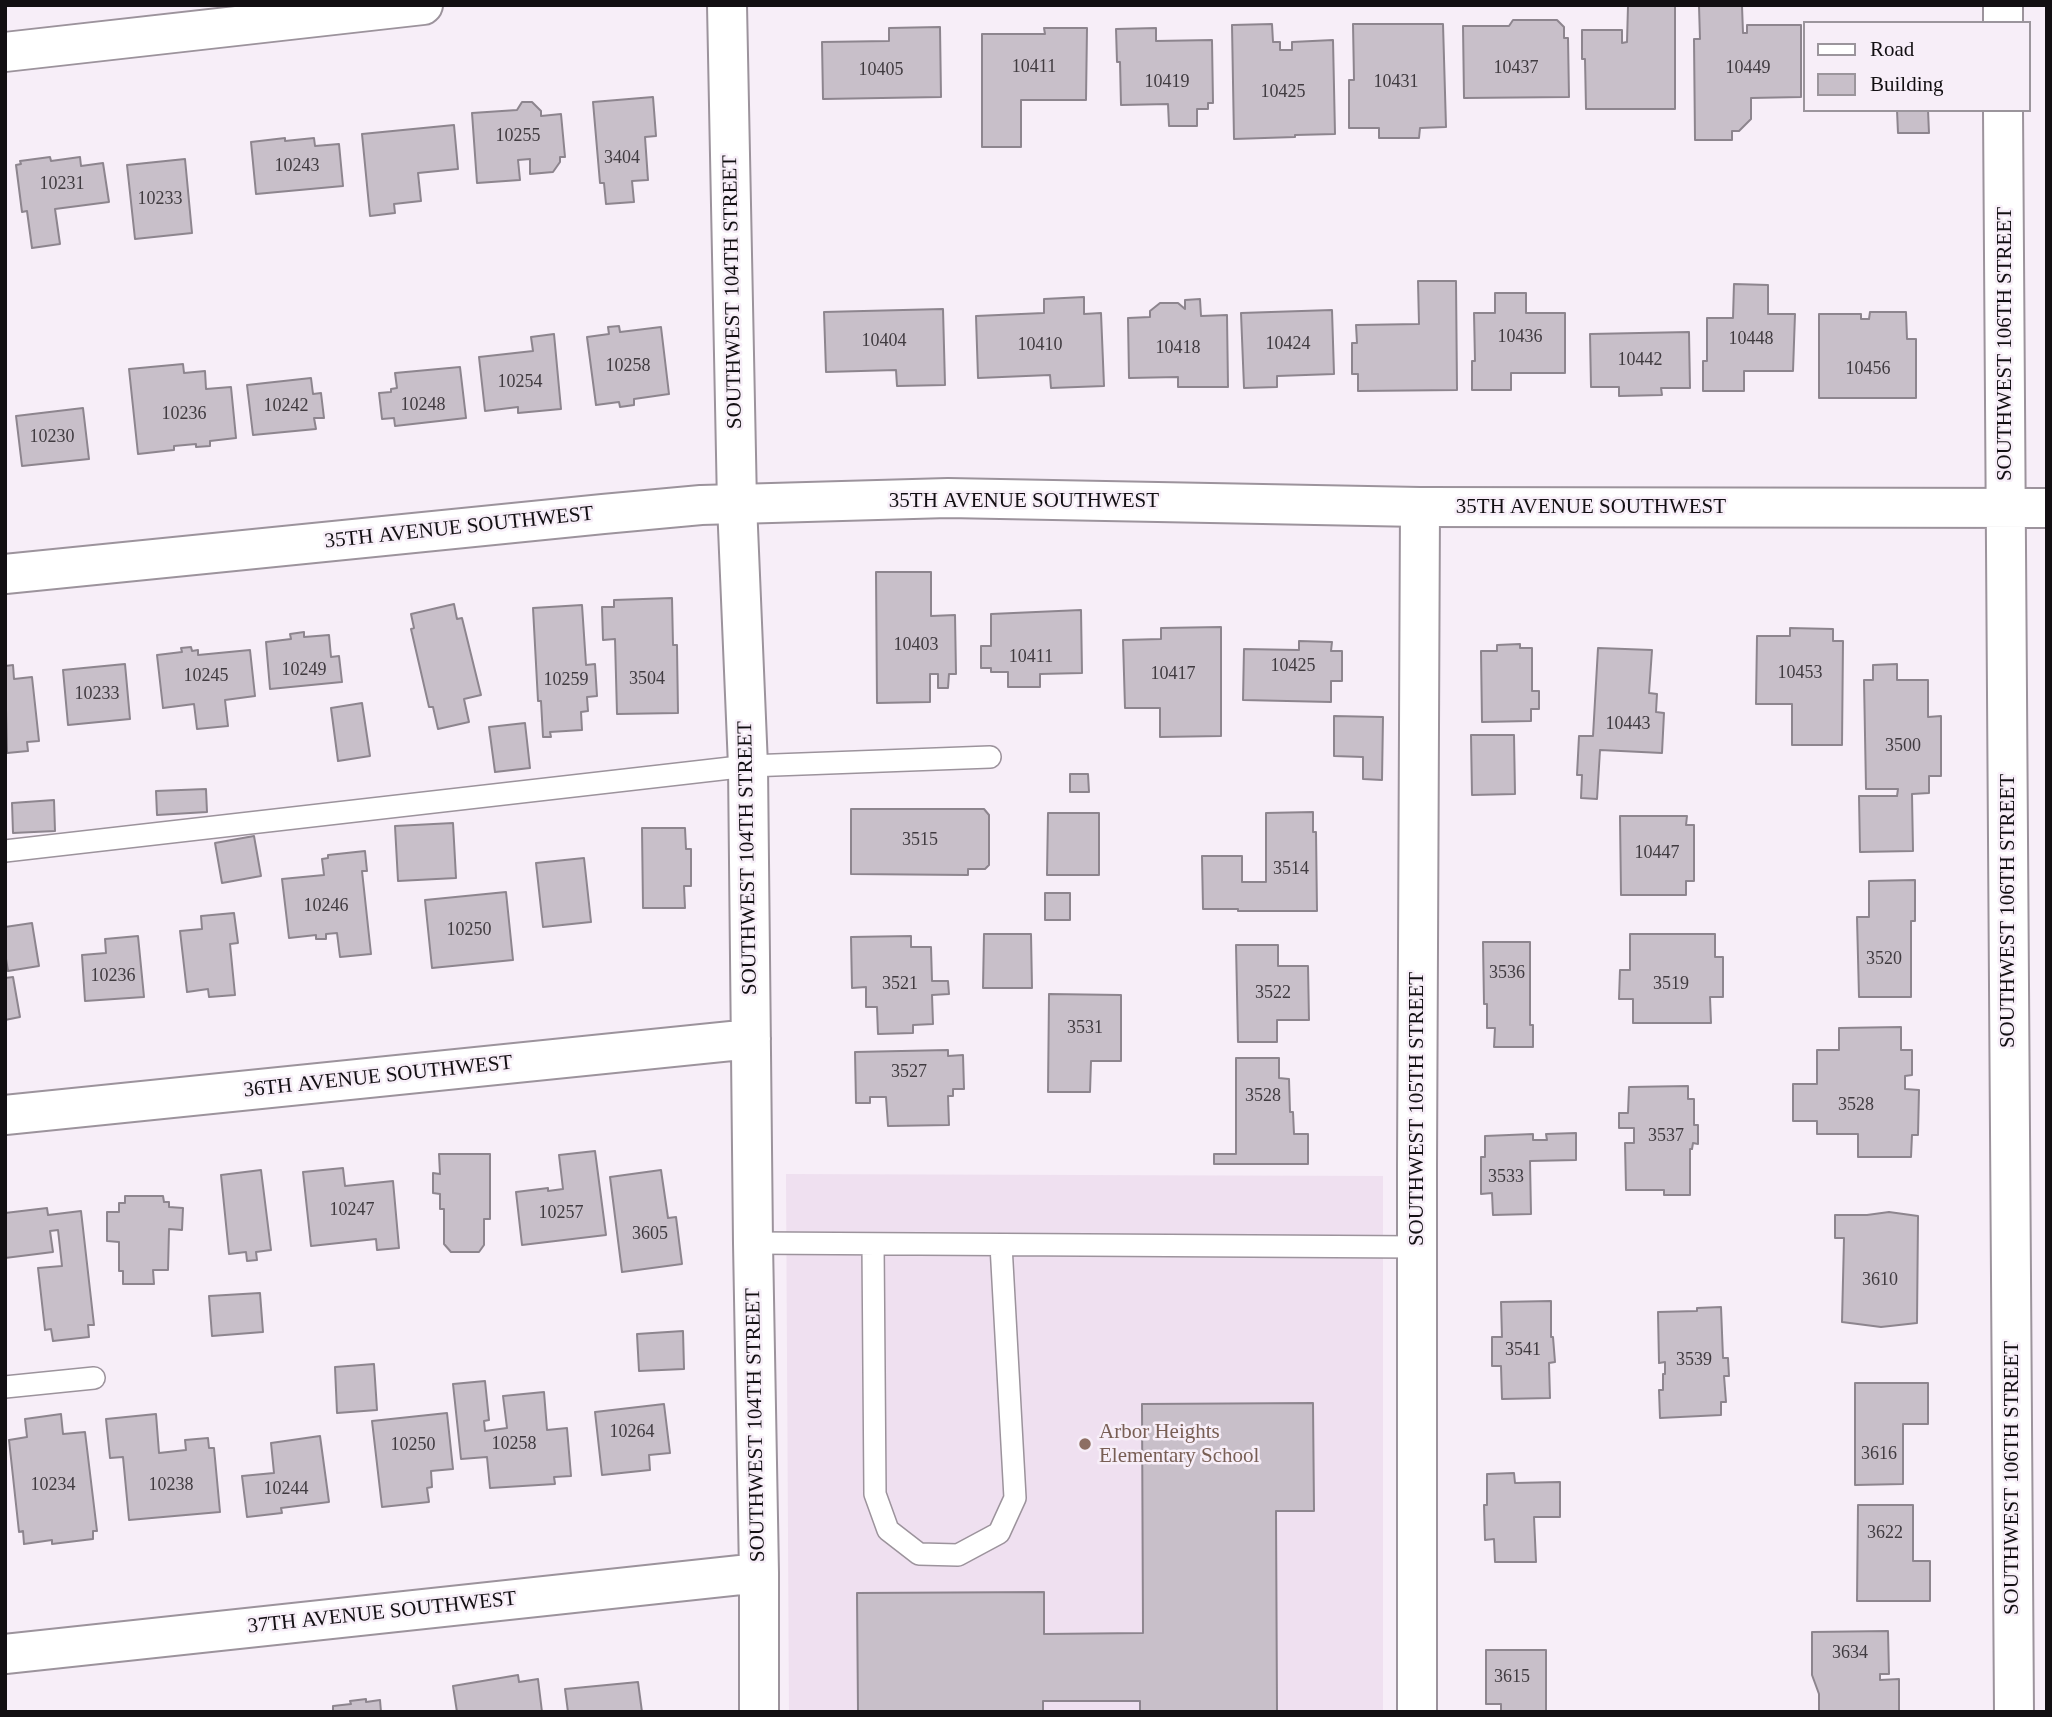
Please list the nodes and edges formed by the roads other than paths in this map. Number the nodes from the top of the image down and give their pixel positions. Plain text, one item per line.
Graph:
1 (423, 5) edge
2 (727, 5) edge
3 (5, 52) edge
4 (2003, 112) edge
5 (737, 504) junction
6 (1420, 507) junction
7 (2006, 507) junction
8 (2047, 508) edge
9 (5, 574) edge
10 (990, 757) dead end
11 (748, 766) junction
12 (5, 851) edge
13 (751, 1040) junction
14 (5, 1115) edge
15 (752, 1243) junction
16 (873, 1244) junction
17 (1001, 1245) junction
18 (1417, 1247) junction
19 (94, 1378) dead end
20 (5, 1387) edge
21 (759, 1573) junction
22 (5, 1654) edge
23 (759, 1712) edge
24 (1417, 1712) edge
25 (2014, 1712) edge

1 - 3 street
2 - 5 street, SOUTHWEST 104TH STREET
4 - 7 street, SOUTHWEST 106TH STREET
5 - 6 street, 35TH AVENUE SOUTHWEST
5 - 9 street, 35TH AVENUE SOUTHWEST
5 - 11 street, SOUTHWEST 104TH STREET
6 - 7 street, 35TH AVENUE SOUTHWEST
6 - 18 street, SOUTHWEST 105TH STREET
7 - 8 street, 35TH AVENUE SOUTHWEST
7 - 25 street, SOUTHWEST 106TH STREET
10 - 11 lane
11 - 12 lane
11 - 13 street, SOUTHWEST 104TH STREET
13 - 14 street, 36TH AVENUE SOUTHWEST
13 - 15 street, SOUTHWEST 104TH STREET
15 - 16 lane
15 - 21 street, SOUTHWEST 104TH STREET
16 - 17 lane
16 - 17 lane
17 - 18 lane
18 - 24 street, SOUTHWEST 105TH STREET
19 - 20 lane
21 - 22 street, 37TH AVENUE SOUTHWEST
21 - 23 street, SOUTHWEST 104TH STREET

